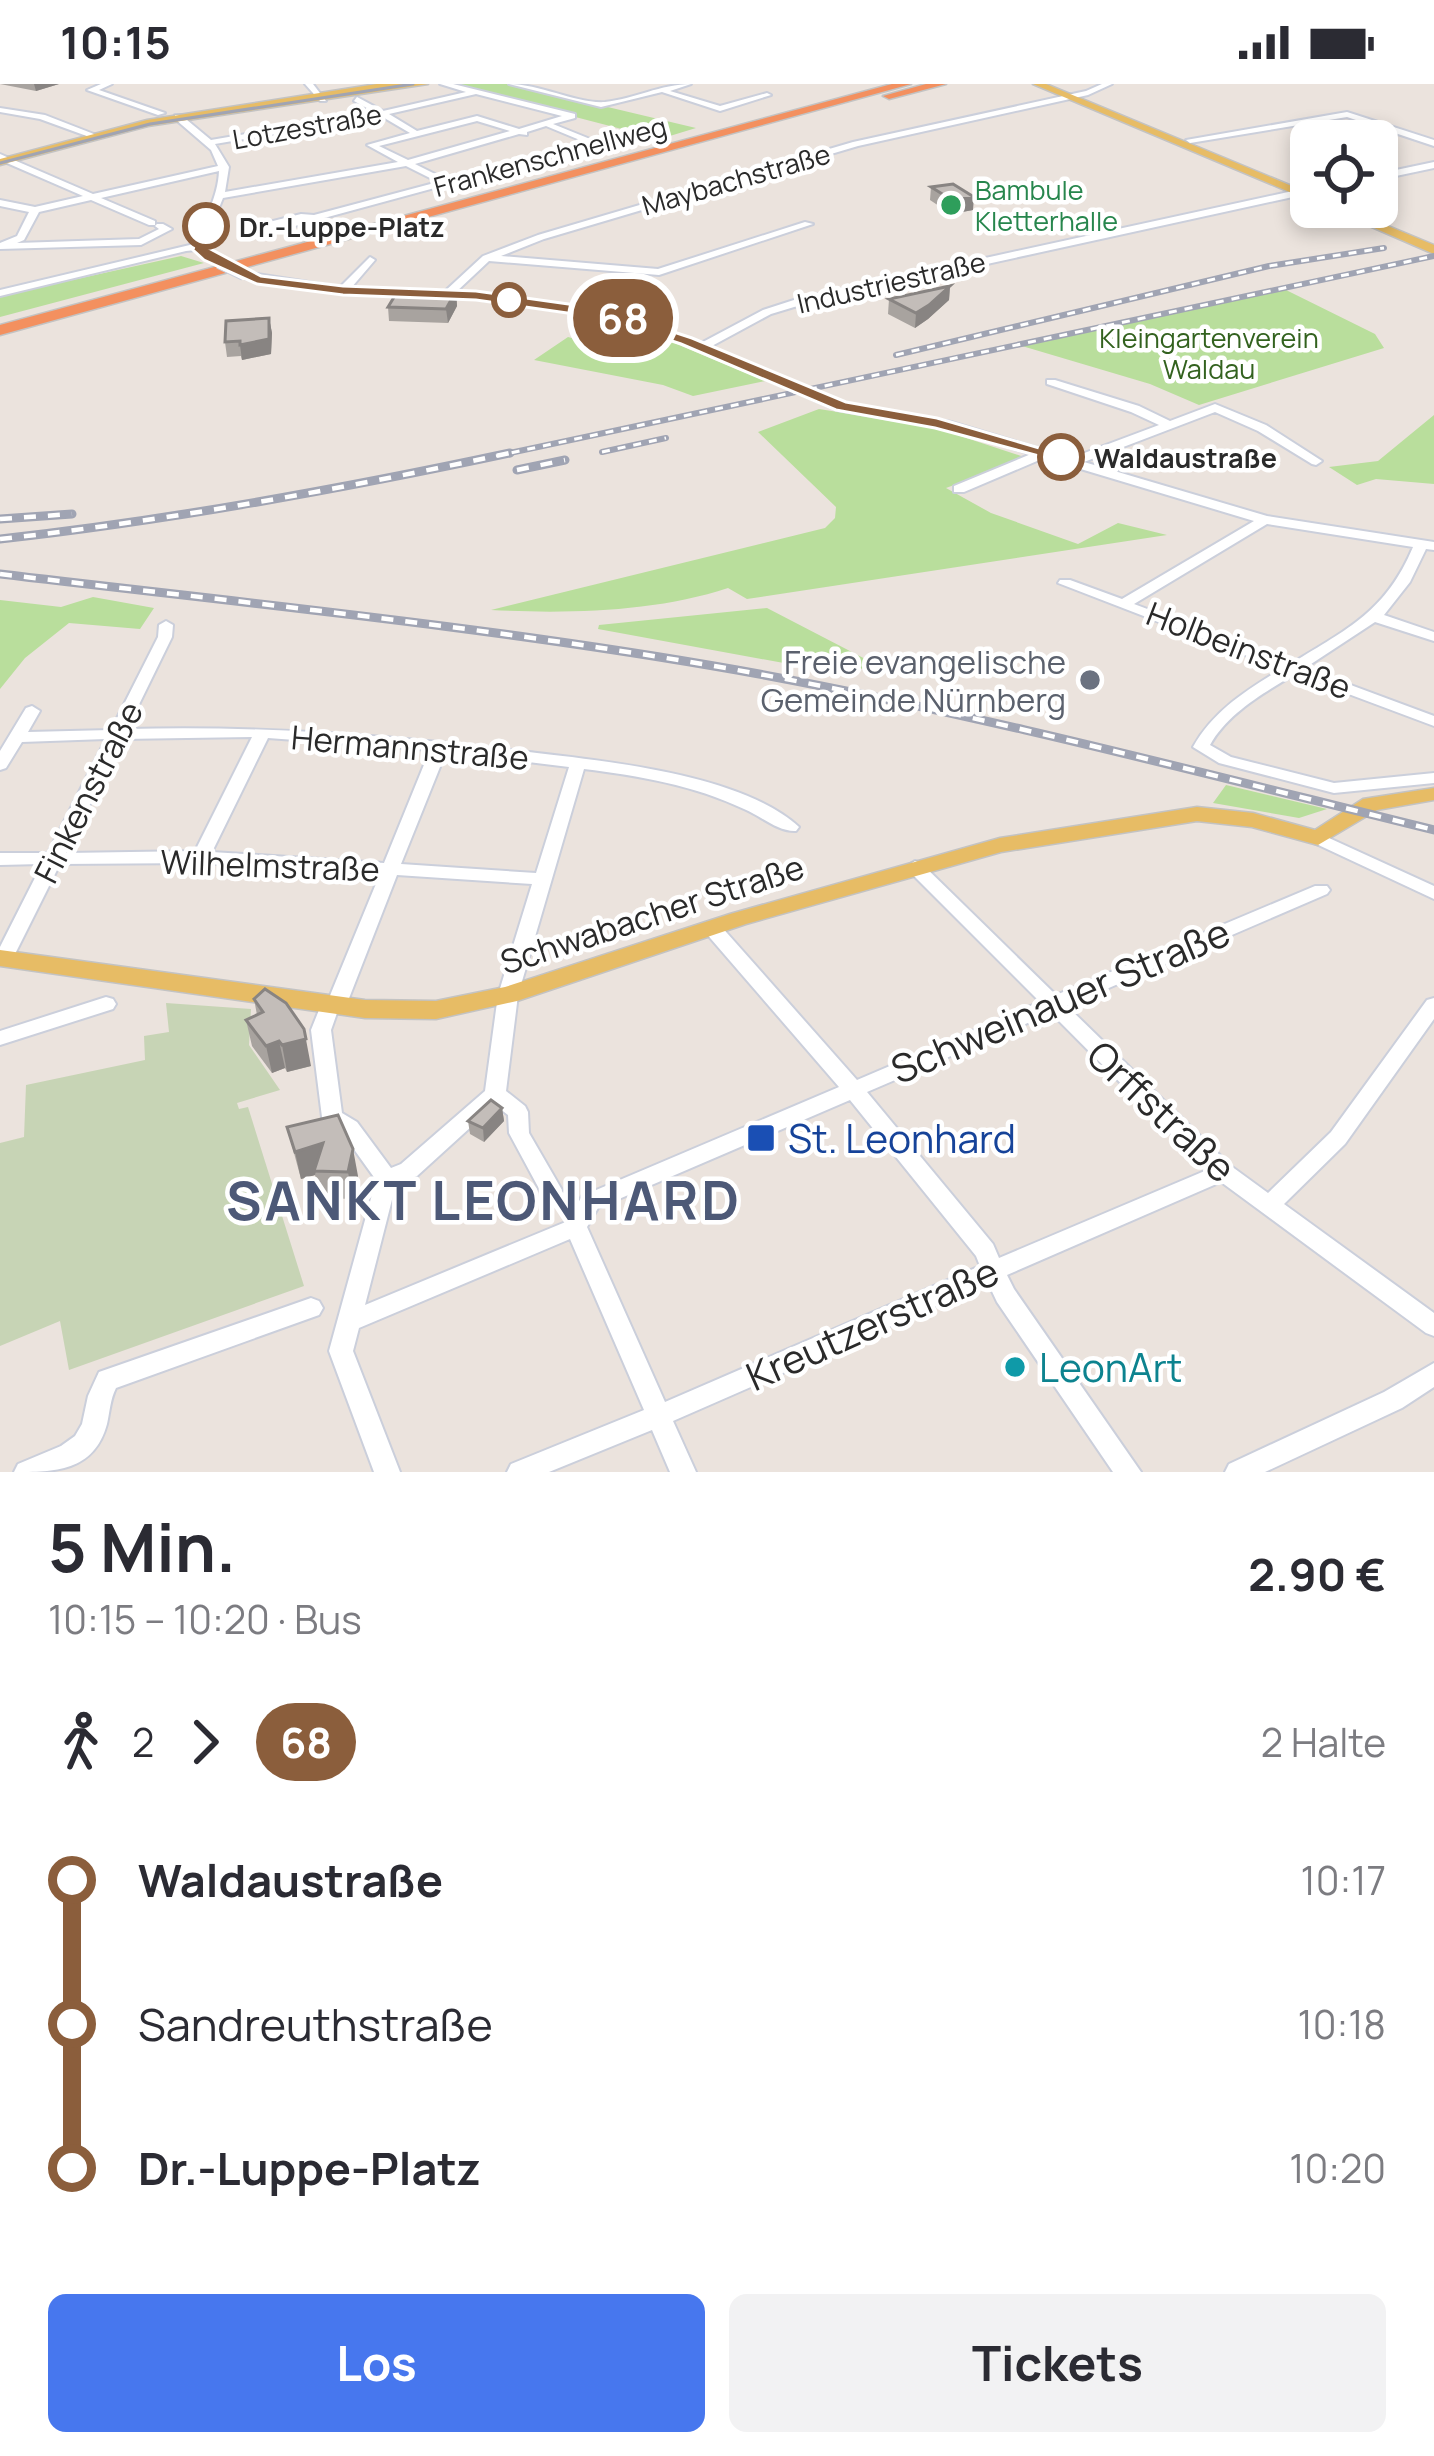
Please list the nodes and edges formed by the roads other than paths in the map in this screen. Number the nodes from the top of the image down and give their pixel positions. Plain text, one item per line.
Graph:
1 (108, 84) edge
2 (309, 84) edge
3 (396, 84) edge
4 (422, 84) edge
5 (444, 84) edge
6 (513, 84) edge
7 (641, 84) edge
8 (687, 84) edge
9 (861, 84) edge
10 (887, 84) edge
11 (905, 84) edge
12 (940, 84) edge
13 (1038, 84) edge
14 (1106, 84) edge
15 (662, 90) junction
16 (1071, 91) edge
17 (476, 92) junction
18 (767, 94) dead end
19 (320, 98) junction
20 (357, 99) dead end
21 (0, 110) edge
22 (161, 113) dead end
23 (379, 114) junction
24 (30, 116) junction
25 (180, 119) junction
26 (0, 126) edge
27 (550, 126) junction
28 (413, 131) junction
29 (524, 133) junction
30 (95, 136) junction
31 (1190, 140) junction
32 (208, 143) junction
33 (1434, 143) edge
34 (675, 144) junction
35 (2, 160) edge
36 (404, 164) junction
37 (1434, 165) edge
38 (225, 167) junction
39 (1254, 170) junction
40 (1398, 173) edge
41 (447, 183) junction
42 (1290, 185) edge
43 (223, 195) junction
44 (88, 196) junction
45 (1290, 196) edge
46 (0, 203) edge
47 (35, 210) junction
48 (314, 218) junction
49 (808, 224) dead end
50 (1386, 228) edge
51 (1393, 228) edge
52 (1, 245) edge
53 (192, 247) junction
54 (1434, 247) edge
55 (487, 258) junction
56 (370, 260) dead end
57 (343, 291) junction
58 (0, 292) edge
59 (448, 294) junction
60 (0, 326) edge
61 (701, 347) junction
62 (1051, 382) dead end
63 (1165, 424) junction
64 (1044, 452) junction
65 (1316, 460) dead end
66 (1074, 461) junction
67 (959, 489) dead end
68 (1265, 520) junction
69 (1427, 545) edge
70 (1065, 583) dead end
71 (1128, 604) junction
72 (1374, 617) junction
73 (166, 625) dead end
74 (1434, 638) edge
75 (1295, 668) junction
76 (32, 711) dead end
77 (1434, 721) edge
78 (262, 733) junction
79 (116, 736) junction
80 (17, 737) junction
81 (440, 746) junction
82 (578, 763) junction
83 (0, 765) edge
84 (1434, 778) edge
85 (1434, 794) edge
86 (790, 826) dead end
87 (1318, 838) junction
88 (202, 857) junction
89 (0, 860) edge
90 (54, 862) junction
91 (915, 867) junction
92 (393, 870) junction
93 (540, 879) junction
94 (1321, 890) dead end
95 (1434, 892) edge
96 (712, 928) junction
97 (2, 958) edge
98 (508, 995) junction
99 (106, 1004) dead end
100 (333, 1005) junction
101 (1051, 1005) junction
102 (1434, 1005) edge
103 (1425, 1034) edge
104 (0, 1038) edge
105 (851, 1087) junction
106 (495, 1094) junction
107 (1222, 1172) junction
108 (387, 1179) junction
109 (550, 1190) dead end
110 (1268, 1205) junction
111 (576, 1227) junction
112 (993, 1268) junction
113 (311, 1308) dead end
114 (348, 1322) junction
115 (1434, 1326) edge
116 (1434, 1373) edge
117 (658, 1418) junction
118 (27, 1472) edge
119 (387, 1472) edge
120 (520, 1472) edge
121 (683, 1472) edge
122 (1128, 1472) edge
123 (1238, 1472) edge

1 - 22 street
2 - 19 street
3 - 19 main road
4 - 19 main road
5 - 17 street
6 - 15 street
7 - 15 street
8 - 15 street
9 - 34 highway
10 - 34 highway, Frankenschnellweg
11 - 34 highway, Frankenschnellweg
12 - 34 highway
13 - 16 main road
14 - 16 street
14 - 16 street
15 - 18 street
16 - 31 main road
16 - 39 main road
16 - 55 street, Maybachstraße
17 - 23 street, Lotzestraße
17 - 27 street
19 - 25 main road
20 - 23 street
21 - 24 street
23 - 28 street
23 - 32 street, Lotzestraße
24 - 26 street
24 - 30 street
25 - 30 main road
25 - 32 street
27 - 29 street
27 - 41 street
28 - 29 street
28 - 36 street
29 - 36 street
30 - 35 main road
31 - 33 street
31 - 39 main road
32 - 38 street
34 - 60 highway, Frankenschnellweg
35 - 44 street
36 - 41 street
36 - 43 street
37 - 40 street
38 - 43 street
38 - 44 street
39 - 42 main road
41 - 48 street
43 - 53 street
44 - 47 street
44 - 52 street
45 - 61 street, Industriestraße
46 - 47 street
47 - 52 street
48 - 48 street
49 - 55 street
50 - 54 main road
51 - 54 main road
53 - 57 street, bridge
53 - 58 street
55 - 59 street, Maybachstraße
56 - 57 street
57 - 59 street
59 - 61 street
61 - 64 street
62 - 63 street
63 - 65 street
63 - 66 street
64 - 66 street
64 - 67 street
66 - 68 street
68 - 69 street
68 - 71 street
69 - 72 street
70 - 71 street, Holbeinstraße
71 - 75 street, Holbeinstraße
72 - 74 street
72 - 75 street
73 - 79 street, Finkenstraße
75 - 77 street, Holbeinstraße
75 - 84 street
76 - 80 street
78 - 79 street, Hermannstraße
78 - 81 street, Hermannstraße
78 - 88 street
79 - 80 street, Hermannstraße
79 - 90 street, Finkenstraße
80 - 83 street
81 - 82 street, Hermannstraße
81 - 92 street
82 - 86 street, Hermannstraße
82 - 93 street
85 - 87 main road
87 - 91 main road, Schwabacher Straße
87 - 95 street
88 - 90 street, Wilhelmstraße
88 - 92 street, Wilhelmstraße
89 - 90 street, Wilhelmstraße
90 - 97 street, Finkenstraße
91 - 96 main road, Schwabacher Straße
91 - 101 street, Orffstraße
92 - 93 street, Wilhelmstraße
92 - 100 street
93 - 98 street
94 - 101 street, Schweinauer Straße
96 - 98 main road, Schwabacher Straße
96 - 105 street
97 - 100 main road, Schwabacher Straße
98 - 100 main road, Schwabacher Straße
98 - 106 street
99 - 104 street
100 - 108 street
101 - 105 street, Schweinauer Straße
101 - 107 street, Orffstraße
102 - 103 street
103 - 110 street
105 - 111 street, Schweinauer Straße
105 - 112 street
106 - 108 street
106 - 109 street
107 - 110 street, Orffstraße
107 - 112 street, Kreutzerstraße
108 - 114 street
110 - 115 street, Orffstraße
111 - 114 street, Schweinauer Straße
111 - 117 street
112 - 117 street, Kreutzerstraße
112 - 122 street
113 - 118 street
114 - 119 street
116 - 123 street
117 - 120 street, Kreutzerstraße
117 - 121 street

